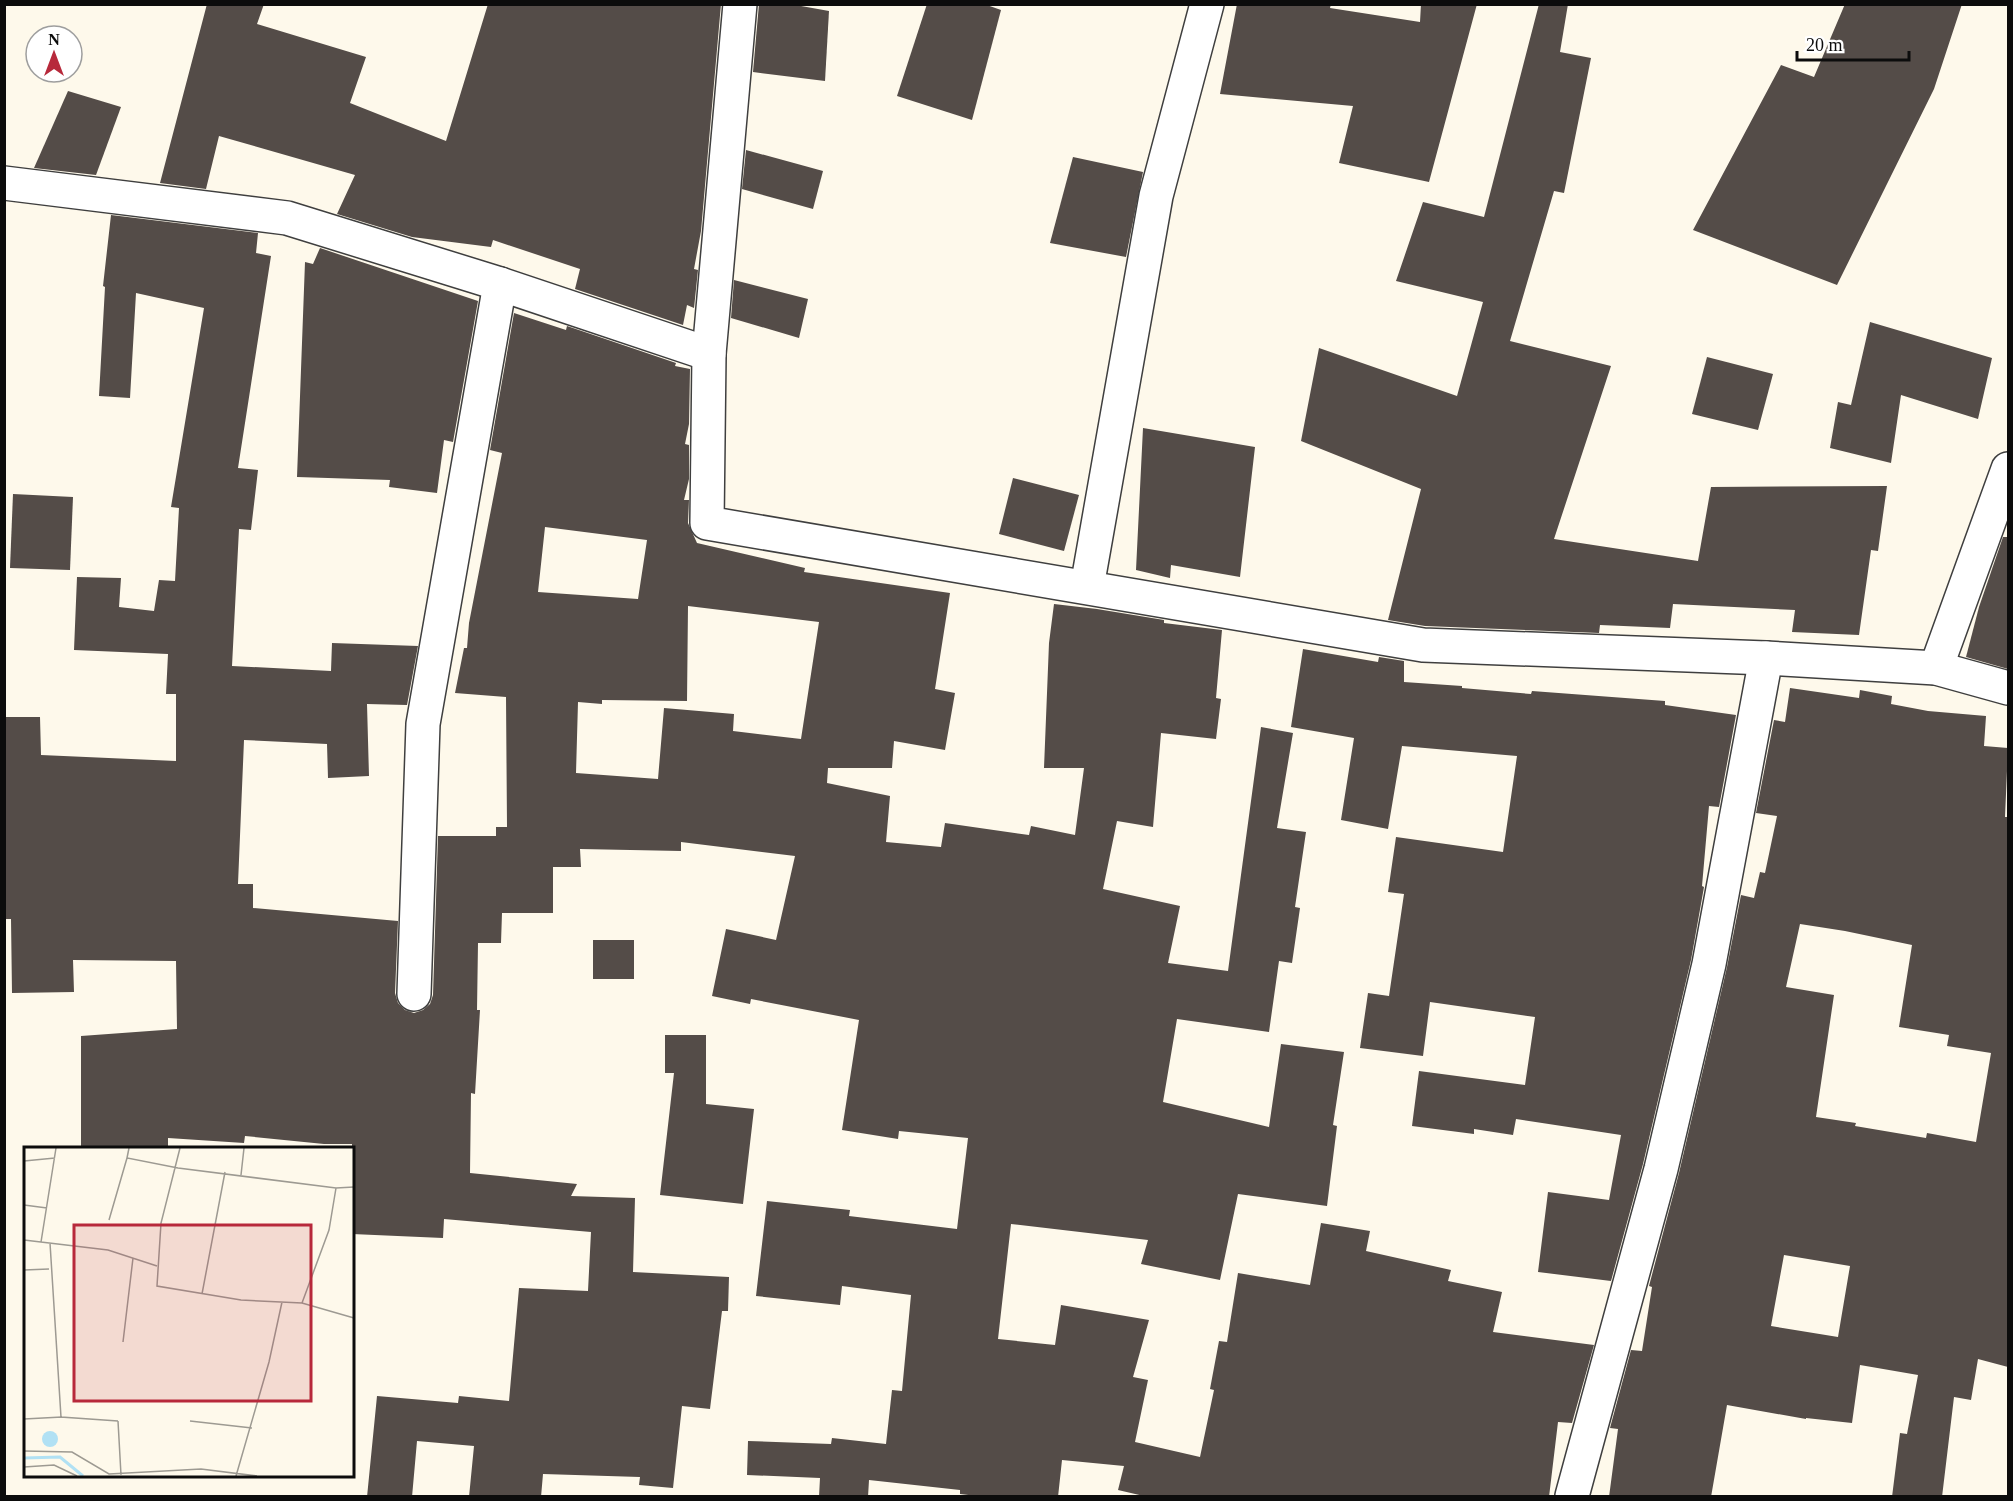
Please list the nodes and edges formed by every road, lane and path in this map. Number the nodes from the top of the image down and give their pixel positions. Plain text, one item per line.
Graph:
1 (740, 4) edge
2 (1207, 4) edge
3 (4, 183) edge
4 (500, 284) junction
5 (709, 354) junction
6 (2008, 469) edge
7 (1087, 587) junction
8 (1766, 658) junction
9 (1936, 668) junction
10 (2008, 688) edge
11 (414, 994) dead end
12 (1572, 1497) edge

1 - 5 street
2 - 7 street
3 - 4 street
4 - 5 street
4 - 11 street
5 - 7 street
6 - 9 street
7 - 8 street
8 - 9 street
8 - 12 street
9 - 10 street

